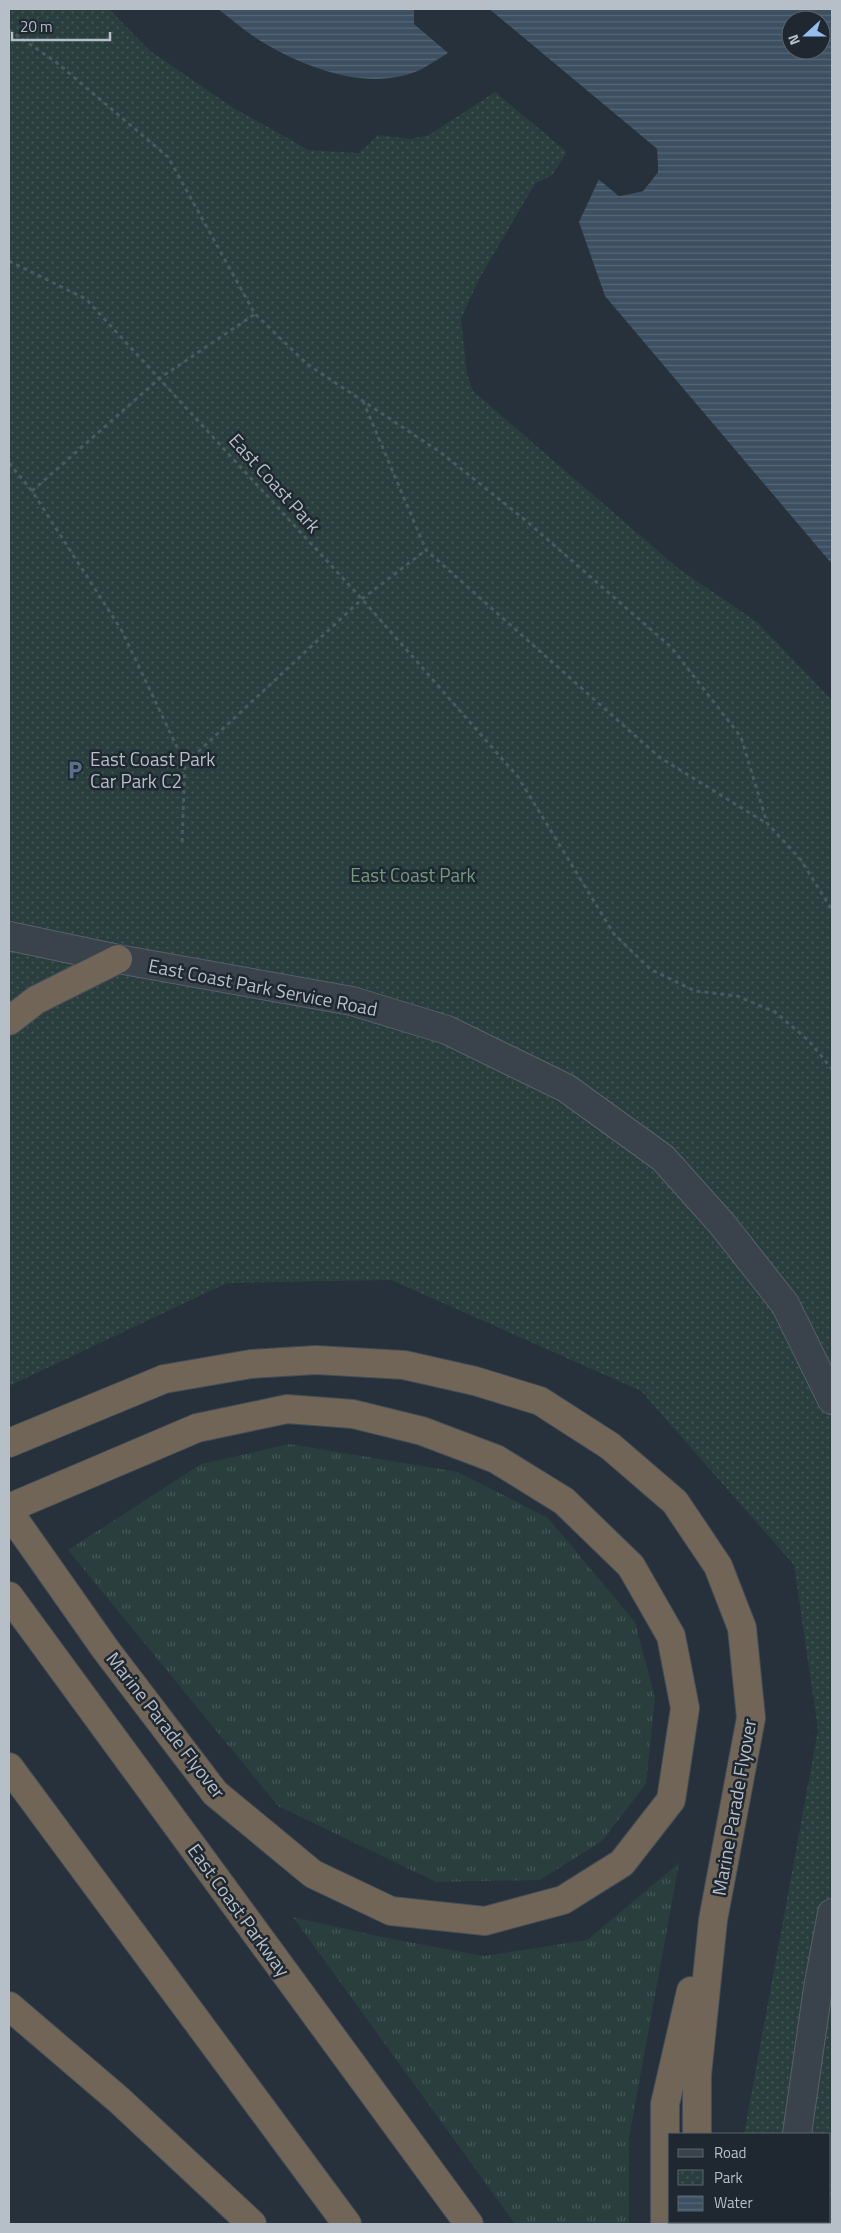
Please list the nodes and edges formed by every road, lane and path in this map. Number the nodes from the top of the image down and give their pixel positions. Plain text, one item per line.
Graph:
1 (9, 30) edge
2 (9, 261) edge
3 (255, 314) junction
4 (160, 378) junction
5 (363, 402) junction
6 (9, 463) edge
7 (32, 491) junction
8 (426, 550) junction
9 (362, 599) junction
10 (185, 764) junction
11 (767, 823) junction
12 (182, 842) dead end
13 (832, 910) edge
14 (9, 936) edge
15 (118, 959) junction
16 (9, 1021) edge
17 (832, 1069) edge
18 (832, 1400) edge
19 (9, 1443) edge
20 (9, 1510) edge
21 (9, 1596) edge
22 (9, 1767) edge
23 (832, 1913) edge
24 (714, 1920) junction
25 (9, 2006) edge
26 (696, 2133) edge
27 (797, 2133) edge
28 (252, 2224) edge
29 (347, 2224) edge
30 (469, 2224) edge
31 (664, 2224) edge

1 - 3 path
2 - 4 path, East Coast Park
3 - 4 path
3 - 5 path
4 - 7 path
4 - 9 path, East Coast Park
5 - 8 path
5 - 11 path
6 - 7 path
7 - 10 path
8 - 9 path
8 - 11 path
9 - 10 path
9 - 17 path, East Coast Park
10 - 12 path
11 - 13 path
14 - 15 street, East Coast Park Service Road
15 - 16 highway
15 - 18 street, East Coast Park Service Road
19 - 24 highway, Marine Parade Flyover
20 - 20 highway, Marine Parade Flyover
21 - 30 highway, East Coast Parkway
22 - 29 highway
23 - 27 street
24 - 26 highway
24 - 31 highway
25 - 28 highway

